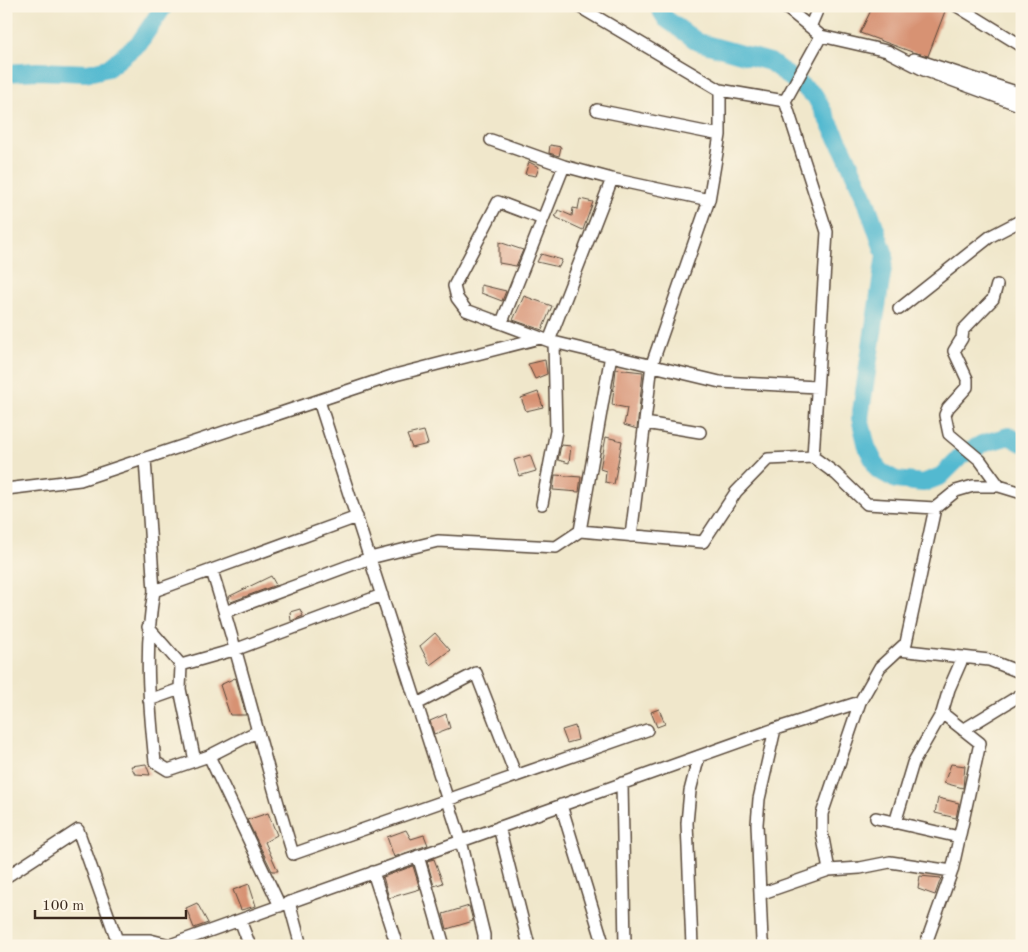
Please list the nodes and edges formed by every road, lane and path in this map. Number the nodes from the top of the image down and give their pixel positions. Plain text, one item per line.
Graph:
1 (578, 6) edge
2 (784, 6) edge
3 (819, 6) edge
4 (957, 6) edge
5 (810, 27) junction
6 (821, 36) junction
7 (1022, 46) edge
8 (971, 82) junction
9 (720, 90) junction
10 (1022, 94) edge
11 (785, 101) junction
12 (1022, 106) edge
13 (597, 110) dead end
14 (720, 135) junction
15 (491, 140) dead end
16 (564, 166) junction
17 (612, 179) junction
18 (709, 200) junction
19 (543, 219) junction
20 (1022, 220) edge
21 (997, 285) dead end
22 (899, 309) dead end
23 (502, 322) junction
24 (548, 340) junction
25 (611, 355) junction
26 (652, 364) junction
27 (817, 387) junction
28 (319, 401) junction
29 (645, 423) junction
30 (700, 432) dead end
31 (813, 457) junction
32 (145, 459) junction
33 (999, 486) junction
34 (6, 489) edge
35 (1022, 492) edge
36 (542, 504) dead end
37 (935, 508) junction
38 (357, 518) junction
39 (580, 531) junction
40 (631, 536) junction
41 (370, 558) junction
42 (212, 571) junction
43 (154, 591) junction
44 (382, 596) junction
45 (225, 612) junction
46 (148, 627) junction
47 (237, 649) junction
48 (899, 650) junction
49 (963, 657) junction
50 (180, 664) junction
51 (1022, 673) edge
52 (180, 689) junction
53 (1022, 694) edge
54 (149, 700) junction
55 (860, 702) junction
56 (417, 704) junction
57 (942, 713) junction
58 (775, 729) junction
59 (647, 730) dead end
60 (963, 730) junction
61 (258, 731) junction
62 (209, 756) junction
63 (699, 756) junction
64 (195, 761) junction
65 (516, 776) junction
66 (622, 783) junction
67 (448, 800) junction
68 (560, 805) junction
69 (876, 818) dead end
70 (895, 822) junction
71 (499, 827) junction
72 (959, 838) junction
73 (461, 841) junction
74 (418, 856) junction
75 (829, 870) junction
76 (952, 871) junction
77 (373, 872) junction
78 (6, 877) edge
79 (760, 894) junction
80 (284, 904) junction
81 (240, 920) junction
82 (187, 943) edge
83 (170, 945) edge
84 (922, 945) edge
85 (250, 946) edge
86 (301, 946) edge
87 (397, 946) edge
88 (444, 946) edge
89 (484, 946) edge
90 (528, 946) edge
91 (604, 946) edge
92 (625, 946) edge
93 (692, 946) edge
94 (764, 946) edge

1 - 9 street
2 - 5 street
3 - 5 street
4 - 7 street
5 - 6 street
6 - 8 street
6 - 11 street
8 - 10 street
8 - 12 street
9 - 11 street
9 - 14 street
11 - 27 street
13 - 14 street
14 - 18 street
15 - 16 street
16 - 17 street
16 - 19 street
17 - 18 street
17 - 24 street
18 - 26 street
19 - 23 street
19 - 23 street
20 - 22 street
21 - 33 street
23 - 24 street
24 - 25 street
24 - 28 street
24 - 36 street
25 - 26 street
25 - 39 street
26 - 27 street
26 - 29 street
27 - 31 street
28 - 32 street
28 - 38 street
29 - 30 street
29 - 40 street
31 - 37 street
31 - 40 street
32 - 34 street
32 - 43 street
33 - 35 street
33 - 37 street
37 - 48 street
38 - 41 street
38 - 42 street
39 - 40 street
39 - 41 street
41 - 44 street
41 - 45 street
42 - 43 street
42 - 45 street
43 - 46 street
44 - 47 street
44 - 56 street
45 - 47 street
46 - 50 street
46 - 54 street
47 - 50 street
47 - 61 street
48 - 49 street
48 - 55 street
49 - 51 street
49 - 57 street
50 - 52 street
52 - 54 street
52 - 64 street
53 - 60 street
54 - 64 street
55 - 58 street
55 - 75 street
56 - 65 street
56 - 67 street
57 - 60 street
57 - 70 street
58 - 63 street
58 - 79 street
59 - 65 street
60 - 72 street
61 - 62 street
61 - 67 street
62 - 64 street
62 - 80 street
63 - 66 street
63 - 93 street
65 - 67 street
66 - 68 street
66 - 92 street
67 - 73 street
68 - 71 street
68 - 91 street
69 - 70 street
70 - 72 street
71 - 73 street
71 - 90 street
72 - 76 street
73 - 74 street
73 - 89 street
74 - 77 street
74 - 88 street
75 - 76 street
75 - 79 street
76 - 84 street
77 - 80 street
77 - 87 street
78 - 83 street
79 - 94 street
80 - 81 street
80 - 86 street
81 - 82 street
81 - 85 street
82 - 83 street

